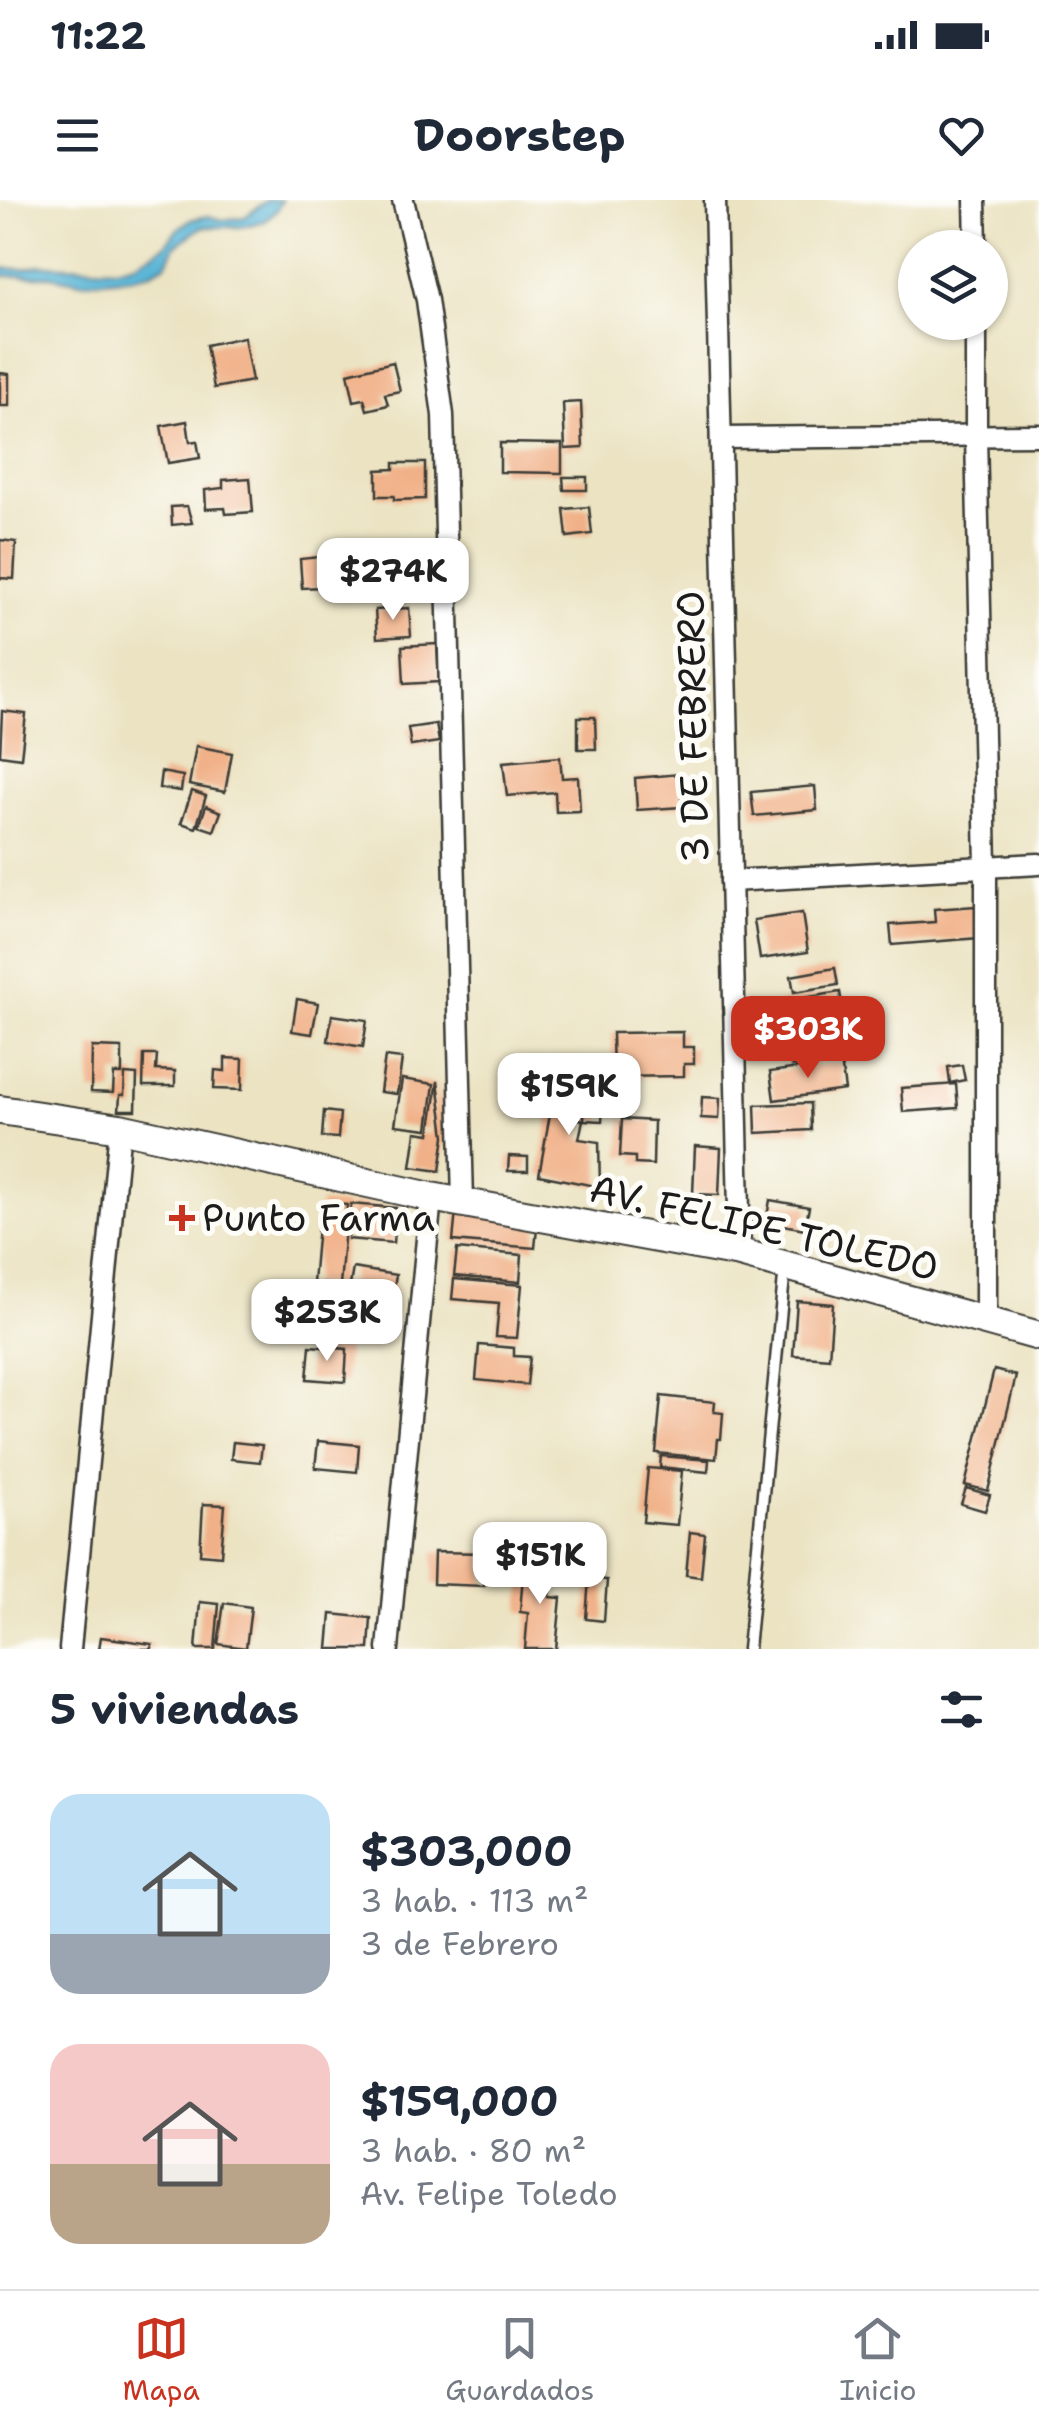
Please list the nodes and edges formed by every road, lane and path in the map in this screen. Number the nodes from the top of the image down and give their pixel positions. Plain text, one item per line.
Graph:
1 (404, 200) edge
2 (715, 200) edge
3 (975, 200) edge
4 (976, 230) edge
5 (976, 340) edge
6 (1039, 435) edge
7 (976, 436) junction
8 (721, 438) junction
9 (1039, 864) edge
10 (986, 865) junction
11 (732, 881) junction
12 (0, 1110) edge
13 (120, 1128) junction
14 (431, 1197) junction
15 (463, 1202) junction
16 (740, 1253) junction
17 (786, 1265) junction
18 (986, 1320) junction
19 (1039, 1336) edge
20 (70, 1649) edge
21 (388, 1649) edge
22 (748, 1649) edge

1 - 15 street
2 - 8 street, 3 DE FEBRERO
3 - 4 street
5 - 7 street
6 - 7 street
7 - 8 street
7 - 10 street
8 - 11 street, 3 DE FEBRERO
9 - 10 street
10 - 11 street
10 - 18 street
11 - 16 street, 3 DE FEBRERO
12 - 13 main road, AV. FELIPE TOLEDO
13 - 14 main road, AV. FELIPE TOLEDO
13 - 20 street
14 - 15 main road, AV. FELIPE TOLEDO
14 - 21 street
15 - 16 main road, AV. FELIPE TOLEDO
16 - 17 main road, AV. FELIPE TOLEDO
17 - 18 main road, AV. FELIPE TOLEDO
17 - 22 lane
18 - 19 main road, AV. FELIPE TOLEDO

